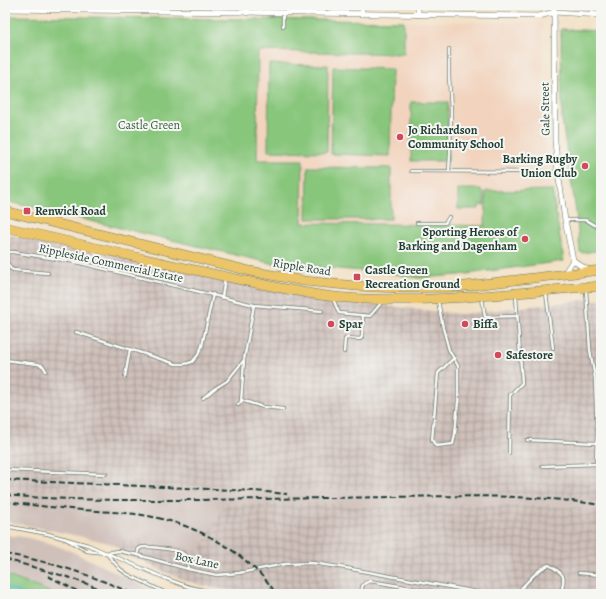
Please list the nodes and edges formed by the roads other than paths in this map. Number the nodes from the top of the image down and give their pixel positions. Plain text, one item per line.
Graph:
1 (247, 5) edge
2 (307, 5) edge
3 (362, 5) edge
4 (418, 5) edge
5 (554, 5) edge
6 (18, 7) edge
7 (102, 8) edge
8 (5, 10) edge
9 (555, 12) junction
10 (247, 13) junction
11 (283, 13) junction
12 (307, 13) junction
13 (362, 14) junction
14 (601, 14) edge
15 (418, 15) junction
16 (284, 26) dead end
17 (449, 49) dead end
18 (411, 171) dead end
19 (449, 171) junction
20 (558, 172) junction
21 (5, 211) edge
22 (449, 217) dead end
23 (565, 220) junction
24 (417, 223) dead end
25 (5, 227) edge
26 (601, 229) edge
27 (6, 252) edge
28 (573, 260) junction
29 (596, 270) edge
30 (48, 273) dead end
31 (564, 274) junction
32 (225, 277) junction
33 (601, 286) edge
34 (586, 287) junction
35 (546, 291) junction
36 (515, 293) junction
37 (213, 294) junction
38 (482, 296) junction
39 (222, 297) junction
40 (332, 297) junction
41 (438, 299) junction
42 (385, 300) junction
43 (254, 304) junction
44 (322, 311) dead end
45 (363, 315) junction
46 (518, 316) junction
47 (76, 332) dead end
48 (553, 348) dead end
49 (130, 349) junction
50 (344, 352) dead end
51 (454, 358) junction
52 (5, 360) edge
53 (244, 360) junction
54 (46, 371) dead end
55 (125, 377) dead end
56 (203, 398) dead end
57 (241, 400) junction
58 (238, 406) dead end
59 (283, 409) dead end
60 (527, 440) dead end
61 (596, 443) junction
62 (509, 453) dead end
63 (542, 466) dead end
64 (5, 470) edge
65 (106, 474) dead end
66 (5, 526) edge
67 (64, 538) junction
68 (105, 553) junction
69 (138, 555) junction
70 (188, 569) junction
71 (579, 573) dead end
72 (601, 576) edge
73 (417, 589) junction
74 (168, 594) edge
75 (228, 594) edge
76 (361, 594) edge
77 (416, 594) edge
78 (446, 594) edge
79 (488, 594) edge
80 (516, 594) edge
81 (561, 594) edge

1 - 10 street
2 - 12 street
3 - 13 street
4 - 15 street
5 - 9 street, Gale Street
6 - 7 street
6 - 8 street
7 - 10 street
9 - 14 street
9 - 15 street
9 - 20 street, Gale Street
10 - 11 street
11 - 12 street
11 - 16 lane
12 - 13 street
13 - 15 street
17 - 19 lane
18 - 19 lane
19 - 20 lane
20 - 23 street, Gale Street
21 - 31 highway, Ripple Road
22 - 24 lane
23 - 26 lane
23 - 28 street, Gale Street
25 - 32 highway, Ripple Road
27 - 30 lane
27 - 37 lane, Rippleside Commercial Estate
28 - 29 street
28 - 31 street
29 - 31 highway, Ripple Road
32 - 39 lane
32 - 40 highway, Ripple Road
33 - 34 highway, Ripple Road
34 - 35 highway, Ripple Road
34 - 61 lane
35 - 36 highway, Ripple Road
35 - 48 lane
36 - 38 highway, Ripple Road
36 - 46 lane
37 - 39 lane, Rippleside Commercial Estate
37 - 49 lane
38 - 41 highway, Ripple Road
38 - 46 lane
39 - 43 lane, Rippleside Commercial Estate
40 - 42 highway, Ripple Road
40 - 45 lane
41 - 42 highway, Ripple Road
41 - 51 lane
42 - 45 lane
43 - 44 lane, Rippleside Commercial Estate
43 - 53 lane
45 - 50 lane
46 - 62 lane
47 - 49 lane
49 - 55 lane
51 - 51 lane
52 - 54 lane
53 - 56 lane
53 - 57 lane
57 - 58 lane
57 - 59 lane
60 - 61 lane
61 - 63 lane
64 - 65 lane
66 - 67 lane, Box Lane
67 - 68 lane, Box Lane
67 - 68 lane, Box Lane
68 - 69 lane, Box Lane
68 - 74 lane
68 - 75 lane
69 - 70 lane, Box Lane
69 - 70 lane
70 - 79 lane, Box Lane
71 - 72 lane
73 - 76 lane
73 - 77 lane
73 - 78 lane
80 - 81 lane

